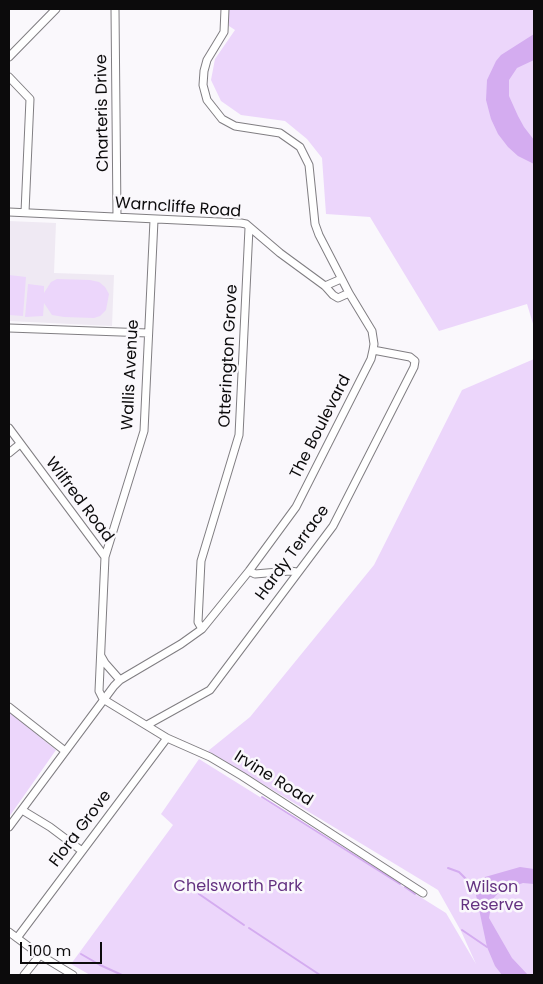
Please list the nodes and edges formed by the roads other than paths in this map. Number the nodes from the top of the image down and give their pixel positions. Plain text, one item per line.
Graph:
1 (56, 9) edge
2 (115, 9) edge
3 (225, 9) edge
4 (9, 57) edge
5 (9, 77) edge
6 (9, 212) edge
7 (25, 212) junction
8 (117, 217) junction
9 (154, 220) junction
10 (249, 228) junction
11 (341, 279) junction
12 (325, 286) junction
13 (348, 293) junction
14 (9, 328) edge
15 (148, 333) junction
16 (373, 350) junction
17 (9, 428) edge
18 (20, 444) junction
19 (9, 452) edge
20 (105, 557) junction
21 (249, 571) junction
22 (297, 572) junction
23 (202, 628) junction
24 (101, 656) junction
25 (120, 680) junction
26 (103, 699) junction
27 (9, 707) edge
28 (148, 725) junction
29 (167, 738) junction
30 (65, 752) junction
31 (22, 810) junction
32 (9, 827) edge
33 (82, 850) junction
34 (423, 892) dead end
35 (9, 932) edge
36 (17, 938) junction
37 (40, 954) junction
38 (24, 975) edge
39 (73, 975) edge

1 - 4 street
2 - 8 street, Charteris Drive
3 - 11 street
5 - 7 street
6 - 7 street, Warncliffe Road
7 - 8 street, Warncliffe Road
8 - 9 street, Warncliffe Road
9 - 10 street, Warncliffe Road
9 - 15 street, Wallis Avenue
10 - 12 street, Warncliffe Road
10 - 23 street, Otterington Grove
11 - 12 street
11 - 13 street
12 - 13 street, Warncliffe Road
13 - 16 street
14 - 15 street
15 - 20 street, Wallis Avenue
16 - 21 street, The Boulevard
16 - 22 street, Hardy Terrace
17 - 18 street, Wilfred Road
18 - 19 street
18 - 20 street, Wilfred Road
20 - 24 street, Wilfred Road
21 - 22 street
21 - 23 street, The Boulevard
22 - 28 street, Hardy Terrace
23 - 25 street, The Boulevard
24 - 25 street
24 - 26 street, Wilfred Road
25 - 26 street, The Boulevard
26 - 28 street, Irvine Road
26 - 30 street, The Boulevard
27 - 30 street
28 - 29 street, Irvine Road
29 - 33 street, Flora Grove
29 - 34 street, Irvine Road
30 - 31 street, The Boulevard
31 - 32 street, The Boulevard
31 - 33 street
33 - 36 street, Flora Grove
35 - 36 street
36 - 37 street
37 - 38 street
37 - 39 street

